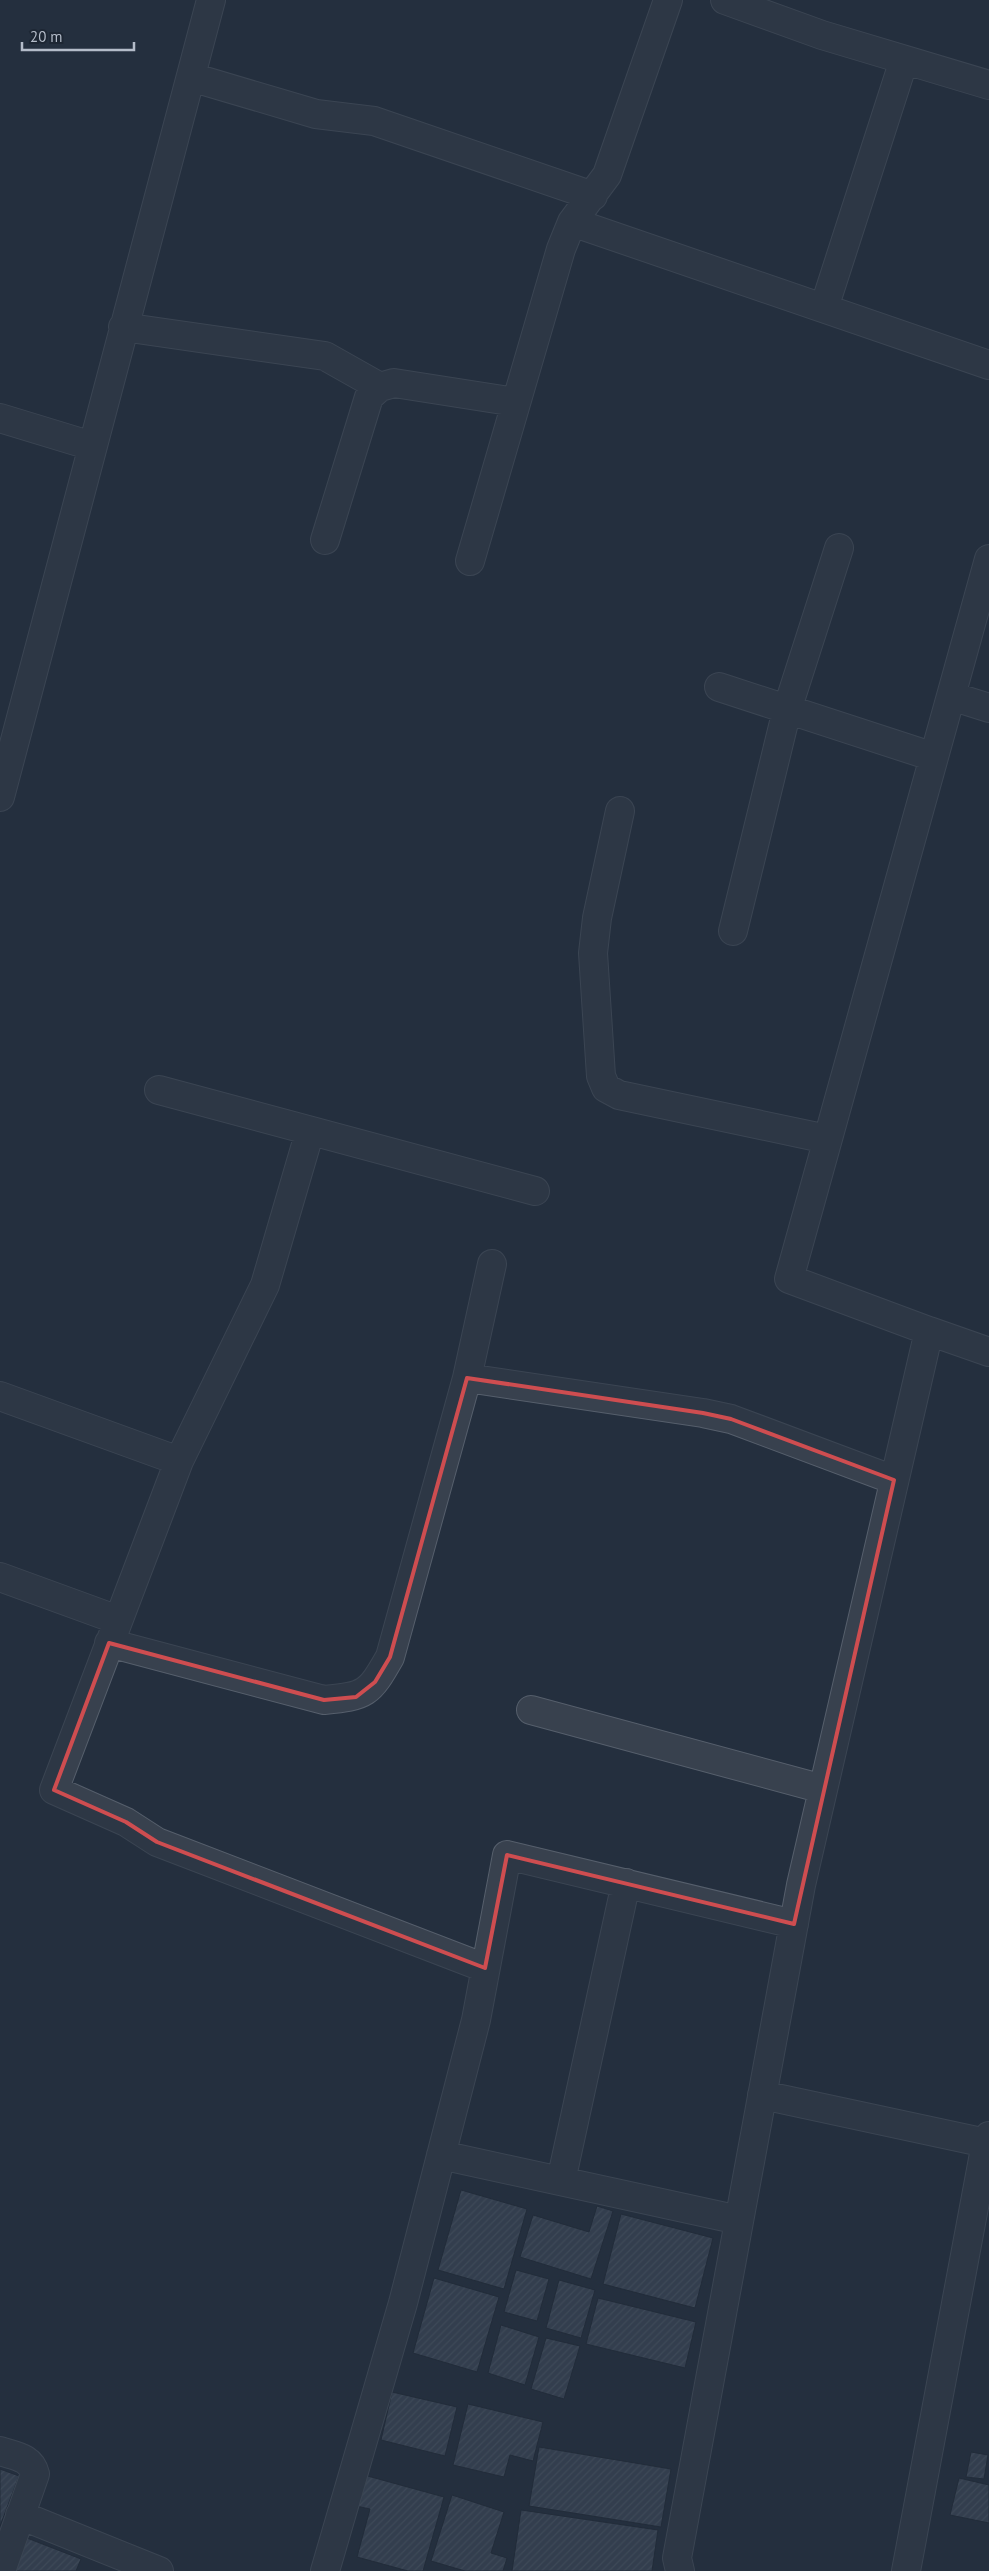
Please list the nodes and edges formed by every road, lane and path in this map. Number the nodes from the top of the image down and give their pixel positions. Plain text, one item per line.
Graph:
1 (212, 0) edge
2 (668, 0) edge
3 (725, 0) edge
4 (904, 60) junction
5 (191, 77) junction
6 (989, 85) edge
7 (592, 196) junction
8 (572, 222) junction
9 (824, 308) junction
10 (123, 327) junction
11 (989, 365) edge
12 (380, 387) junction
13 (516, 402) junction
14 (0, 418) edge
15 (92, 446) junction
16 (325, 540) dead end
17 (839, 548) dead end
18 (989, 559) edge
19 (470, 561) dead end
20 (719, 687) dead end
21 (951, 696) junction
22 (989, 708) edge
23 (787, 710) junction
24 (934, 757) junction
25 (0, 797) edge
26 (620, 811) dead end
27 (733, 931) dead end
28 (159, 1090) dead end
29 (310, 1131) junction
30 (827, 1139) junction
31 (535, 1191) dead end
32 (492, 1264) dead end
33 (929, 1331) junction
34 (989, 1352) edge
35 (467, 1378) junction
36 (0, 1396) edge
37 (178, 1461) junction
38 (894, 1480) junction
39 (0, 1577) edge
40 (114, 1631) junction
41 (531, 1710) dead end
42 (823, 1789) junction
43 (626, 1884) junction
44 (794, 1924) junction
45 (486, 1968) junction
46 (762, 2095) junction
47 (987, 2140) edge
48 (441, 2156) junction
49 (561, 2181) junction
50 (739, 2220) junction
51 (0, 2451) edge
52 (20, 2515) junction
53 (1, 2571) edge
54 (159, 2571) edge
55 (325, 2571) edge
56 (680, 2571) edge
57 (906, 2571) edge

1 - 5 street
2 - 7 street
3 - 4 street
4 - 6 street
4 - 9 street
5 - 7 street
5 - 10 street
7 - 8 street
8 - 9 street
8 - 13 street
9 - 11 street
10 - 12 street
10 - 15 street
12 - 13 street
12 - 16 street
13 - 19 street
14 - 15 street
15 - 25 street
17 - 23 street
18 - 21 street
20 - 23 street
21 - 22 street
21 - 24 street
23 - 24 street
23 - 27 street
24 - 30 street
26 - 30 street
28 - 29 street
29 - 31 street
29 - 37 street
30 - 33 street
32 - 35 street
33 - 34 street
33 - 38 street
35 - 38 street
35 - 40 street
36 - 37 street
37 - 40 street
38 - 42 street
39 - 40 street
40 - 45 street
41 - 42 street
42 - 44 street
43 - 44 street
43 - 45 street
43 - 49 street
44 - 46 street
45 - 48 street
46 - 47 street
46 - 50 street
47 - 57 street
48 - 49 street
48 - 55 street
49 - 50 street
50 - 56 street
51 - 52 street
52 - 53 street
52 - 54 street

